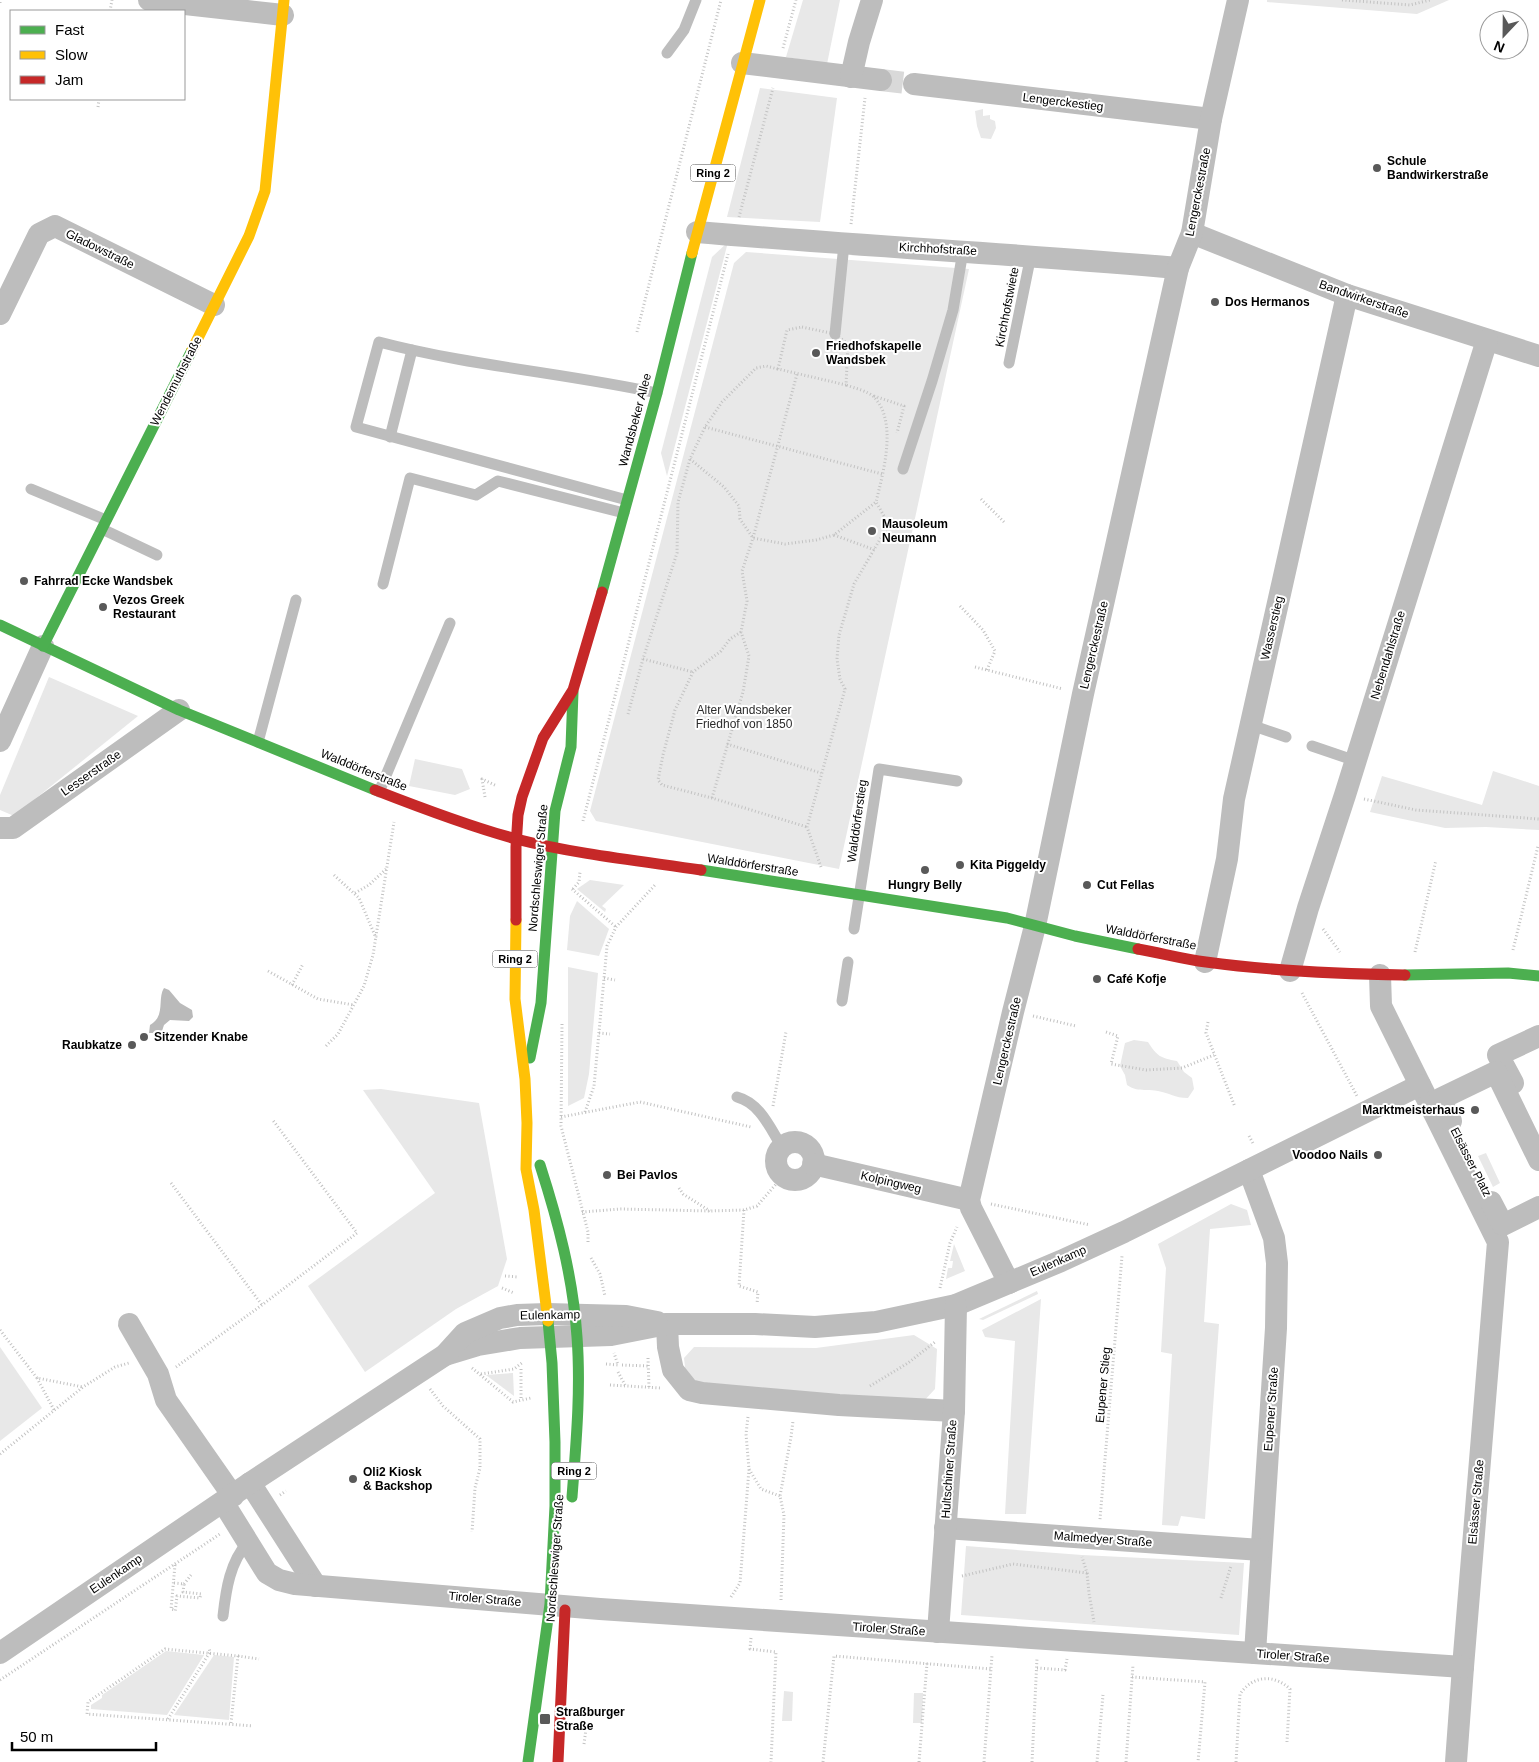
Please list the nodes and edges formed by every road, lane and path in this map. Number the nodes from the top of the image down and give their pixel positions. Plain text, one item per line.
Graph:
1 (149, 0) edge
2 (696, 0) edge
3 (721, 0) edge
4 (760, 0) edge
5 (796, 0) edge
6 (872, 0) edge
7 (1238, 0) edge
8 (1342, 0) edge
9 (1430, 0) edge
10 (173, 7) edge
11 (284, 8) edge
12 (667, 53) dead end
13 (742, 63) junction
14 (779, 68) junction
15 (866, 79) junction
16 (914, 84) tunnel mouth
17 (99, 100) edge
18 (98, 108) dead end
19 (1211, 119) junction
20 (697, 232) junction
21 (1192, 233) junction
22 (848, 234) junction
23 (734, 235) junction
24 (963, 251) junction
25 (1031, 255) junction
26 (1178, 268) junction
27 (1347, 295) junction
28 (2, 304) edge
29 (214, 305) junction
30 (637, 332) dead end
31 (835, 334) junction
32 (1487, 340) junction
33 (412, 350) junction
34 (1539, 356) edge
35 (1010, 364) dead end
36 (778, 369) junction
37 (797, 374) junction
38 (846, 385) junction
39 (657, 393) junction
40 (874, 396) junction
41 (705, 427) junction
42 (390, 436) junction
43 (896, 437) dead end
44 (779, 447) junction
45 (690, 459) junction
46 (903, 469) dead end
47 (882, 474) junction
48 (31, 489) dead end
49 (981, 499) dead end
50 (627, 500) junction
51 (876, 502) junction
52 (624, 513) junction
53 (1004, 522) dead end
54 (104, 525) junction
55 (834, 535) junction
56 (753, 538) junction
57 (875, 550) junction
58 (157, 555) dead end
59 (383, 584) dead end
60 (296, 600) dead end
61 (960, 606) dead end
62 (450, 623) dead end
63 (0, 625) edge
64 (741, 632) junction
65 (43, 646) junction
66 (643, 659) junction
67 (975, 667) dead end
68 (987, 670) junction
69 (693, 672) junction
70 (572, 690) junction
71 (1083, 694) junction
72 (179, 710) junction
73 (628, 714) dead end
74 (1251, 725) junction
75 (1286, 737) dead end
76 (0, 741) edge
77 (258, 742) junction
78 (727, 744) junction
79 (1312, 746) dead end
80 (1356, 761) junction
81 (821, 773) junction
82 (957, 781) dead end
83 (498, 786) dead end
84 (379, 792) junction
85 (1345, 795) junction
86 (485, 798) dead end
87 (712, 798) junction
88 (397, 799) junction
89 (576, 819) dead end
90 (1539, 820) edge
91 (583, 821) junction
92 (807, 827) junction
93 (0, 828) edge
94 (583, 829) dead end
95 (517, 839) junction
96 (552, 846) junction
97 (1538, 846) dead end
98 (1436, 860) dead end
99 (673, 866) junction
100 (387, 868) junction
101 (334, 875) dead end
102 (815, 888) junction
103 (572, 889) dead end
104 (355, 894) junction
105 (860, 895) junction
106 (1308, 908) junction
107 (1036, 926) junction
108 (616, 927) junction
109 (854, 929) dead end
110 (376, 939) junction
111 (848, 962) dead end
112 (1205, 962) junction
113 (303, 964) dead end
114 (268, 970) dead end
115 (1290, 972) junction
116 (1356, 974) junction
117 (1508, 974) junction
118 (1380, 975) junction
119 (1410, 975) junction
120 (1539, 976) edge
121 (604, 978) junction
122 (615, 980) dead end
123 (292, 985) junction
124 (842, 1001) dead end
125 (354, 1004) junction
126 (1013, 1012) junction
127 (562, 1022) dead end
128 (1208, 1022) dead end
129 (1076, 1026) dead end
130 (786, 1032) dead end
131 (1106, 1032) dead end
132 (599, 1033) junction
133 (610, 1034) dead end
134 (1539, 1036) edge
135 (326, 1046) dead end
136 (1214, 1055) junction
137 (525, 1079) junction
138 (1420, 1085) junction
139 (737, 1096) dead end
140 (1235, 1107) dead end
141 (1366, 1112) junction
142 (585, 1113) junction
143 (772, 1114) dead end
144 (561, 1117) junction
145 (272, 1119) dead end
146 (527, 1123) junction
147 (1539, 1134) edge
148 (782, 1147) junction
149 (1539, 1160) edge
150 (813, 1164) junction
151 (1249, 1170) junction
152 (783, 1176) junction
153 (171, 1183) dead end
154 (679, 1188) dead end
155 (970, 1200) junction
156 (1539, 1207) edge
157 (744, 1210) junction
158 (582, 1212) junction
159 (710, 1212) junction
160 (1539, 1223) edge
161 (1124, 1232) junction
162 (1498, 1242) junction
163 (588, 1246) dead end
164 (588, 1253) dead end
165 (595, 1274) dead end
166 (600, 1274) junction
167 (505, 1276) dead end
168 (518, 1277) dead end
169 (1009, 1283) junction
170 (502, 1288) dead end
171 (514, 1293) dead end
172 (606, 1303) dead end
173 (262, 1306) junction
174 (547, 1314) junction
175 (949, 1314) junction
176 (129, 1324) dead end
177 (667, 1324) junction
178 (755, 1324) junction
179 (576, 1325) junction
180 (0, 1330) edge
181 (549, 1336) junction
182 (614, 1352) dead end
183 (648, 1352) dead end
184 (445, 1354) junction
185 (523, 1362) dead end
186 (606, 1364) dead end
187 (622, 1365) dead end
188 (648, 1366) junction
189 (521, 1369) dead end
190 (618, 1372) dead end
191 (158, 1374) junction
192 (480, 1374) junction
193 (37, 1378) junction
194 (610, 1385) dead end
195 (625, 1386) junction
196 (869, 1386) dead end
197 (83, 1387) junction
198 (649, 1387) junction
199 (531, 1389) dead end
200 (689, 1390) junction
201 (751, 1396) junction
202 (521, 1400) junction
203 (795, 1400) junction
204 (443, 1406) dead end
205 (54, 1410) junction
206 (954, 1411) junction
207 (0, 1454) edge
208 (749, 1469) junction
209 (236, 1494) junction
210 (780, 1496) junction
211 (572, 1509) dead end
212 (945, 1528) junction
213 (227, 1529) dead end
214 (472, 1532) dead end
215 (1099, 1539) junction
216 (248, 1542) junction
217 (1233, 1548) junction
218 (1261, 1550) junction
219 (1082, 1555) dead end
220 (176, 1565) junction
221 (1087, 1573) junction
222 (191, 1575) dead end
223 (964, 1576) dead end
224 (174, 1583) junction
225 (184, 1584) junction
226 (316, 1586) junction
227 (1220, 1598) dead end
228 (560, 1602) junction
229 (223, 1616) dead end
230 (720, 1617) junction
231 (780, 1621) junction
232 (938, 1632) junction
233 (1113, 1644) junction
234 (750, 1649) dead end
235 (209, 1650) junction
236 (0, 1653) edge
237 (1255, 1653) junction
238 (238, 1656) junction
239 (259, 1659) dead end
240 (927, 1663) junction
241 (1463, 1667) junction
242 (1066, 1670) dead end
243 (0, 1680) edge
244 (1103, 1694) dead end
245 (168, 1719) junction
246 (231, 1723) junction
247 (253, 1726) dead end
248 (1287, 1742) dead end
249 (1456, 1760) edge
250 (528, 1762) edge
251 (558, 1762) edge
252 (771, 1762) edge
253 (823, 1762) edge
254 (919, 1762) edge
255 (984, 1762) edge
256 (1032, 1762) edge
257 (1097, 1762) edge
258 (1126, 1762) edge
259 (1198, 1762) edge
260 (1236, 1762) edge

1 - 10 street
2 - 12 lane
3 - 30 path
4 - 13 main road, Wandsbeker Allee / Ring 2
5 - 14 path
6 - 15 street
7 - 19 street, Lengerckestraße
8 - 9 path
10 - 11 street
11 - 29 main road, Wendemuthstraße
13 - 14 street
13 - 20 main road, Wandsbeker Allee / Ring 2
14 - 15 street
14 - 23 path
15 - 22 path
16 - 19 street, Lengerckestieg
17 - 18 path
19 - 21 street, Lengerckestraße
20 - 23 street, Kirchhofstraße
20 - 39 main road, Wandsbeker Allee / Ring 2
21 - 26 street, Lengerckestraße
21 - 27 street, Bandwirkerstraße
22 - 23 street, Kirchhofstraße
22 - 24 street, Kirchhofstraße
22 - 31 lane
23 - 91 path
24 - 25 street, Kirchhofstraße
24 - 46 lane
25 - 26 street, Kirchhofstraße
25 - 35 lane, Kirchhofstwiete
26 - 71 street, Lengerckestraße
27 - 32 street, Bandwirkerstraße
27 - 74 street, Wasserstieg
28 - 29 street, Gladowstraße
29 - 54 main road, Wendemuthstraße
31 - 36 path
31 - 38 path
32 - 34 street, Bandwirkerstraße
32 - 80 street, Nebendahlstraße
33 - 39 lane
33 - 42 lane
33 - 42 lane
36 - 37 path
36 - 41 path
37 - 38 path
37 - 44 path
38 - 40 path
39 - 50 main road, Wandsbeker Allee / Ring 2
40 - 43 path
40 - 47 path
41 - 44 path
41 - 45 path
42 - 50 lane
44 - 47 path
44 - 56 path
45 - 56 path
45 - 66 path
47 - 51 path
48 - 54 lane
49 - 53 path
50 - 52 main road, Wandsbeker Allee / Ring 2
51 - 55 path
51 - 57 path
52 - 59 lane
52 - 70 main road, Wandsbeker Allee / Ring 2
54 - 58 lane
54 - 65 main road, Wendemuthstraße
55 - 56 path
55 - 57 path
56 - 64 path
57 - 81 path
60 - 77 lane
61 - 68 path
62 - 84 lane
63 - 65 main road, Walddörferstraße
64 - 69 path
64 - 78 path
65 - 72 main road, Walddörferstraße
65 - 76 street, Wendemuthstraße
66 - 69 path
66 - 73 path
67 - 68 path
68 - 71 path
69 - 87 path
70 - 95 main road, Wandsbeker Allee / Ring 2
70 - 96 main road, Nordschleswiger Straße / Ring 2
71 - 107 street, Lengerckestraße
72 - 77 main road, Walddörferstraße
72 - 93 street, Lesserstraße
74 - 75 lane
74 - 112 street, Wasserstieg
77 - 84 main road, Walddörferstraße
78 - 81 path
78 - 87 path
79 - 80 lane
80 - 85 street, Nebendahlstraße
81 - 92 path
82 - 105 lane, Walddörferstieg
83 - 86 path
84 - 88 main road, Walddörferstraße
85 - 90 path
85 - 106 street, Nebendahlstraße
87 - 92 path
88 - 95 main road, Walddörferstraße
88 - 100 path
89 - 91 path
91 - 94 path
92 - 102 path
95 - 96 main road, Walddörferstraße
95 - 137 main road, Nordschleswiger Straße / Ring 2
96 - 99 main road, Walddörferstraße
96 - 137 main road, Nordschleswiger Straße / Ring 2
97 - 117 path
98 - 119 path
99 - 102 main road, Walddörferstraße
99 - 108 path
100 - 104 path
100 - 110 path
101 - 104 path
102 - 105 main road, Walddörferstraße
103 - 108 path
104 - 110 path
105 - 107 main road, Walddörferstraße
105 - 109 lane
106 - 115 street, Nebendahlstraße
106 - 116 path
107 - 112 main road, Walddörferstraße
107 - 126 street, Lengerckestraße
108 - 121 path
110 - 125 path
111 - 124 lane
112 - 115 main road, Walddörferstraße
113 - 123 path
114 - 123 path
115 - 116 main road, Walddörferstraße
115 - 141 path
116 - 118 main road, Walddörferstraße
117 - 119 main road, Walddörferstraße
117 - 120 main road, Walddörferstraße
118 - 119 main road, Walddörferstraße
118 - 138 street
121 - 122 path
121 - 132 path
123 - 125 path
125 - 135 path
126 - 129 path
126 - 155 street, Lengerckestraße
127 - 144 path
128 - 136 path
130 - 143 path
131 - 136 path
132 - 133 path
132 - 142 path
134 - 147 street
136 - 140 path
137 - 146 main road, Nordschleswiger Straße / Ring 2
138 - 141 street, Eulenkamp
138 - 162 street
139 - 148 lane
141 - 151 street, Eulenkamp
142 - 144 path
142 - 148 path
144 - 158 path
145 - 173 path
146 - 174 main road, Nordschleswiger Straße / Ring 2
146 - 179 main road, Nordschleswiger Straße / Ring 2
148 - 150 street
148 - 152 street
149 - 156 street, Elsässer Platz
150 - 152 street
150 - 155 street, Kolpingweg
151 - 161 street, Eulenkamp
151 - 218 street, Eupener Straße
152 - 157 path
153 - 173 path
154 - 159 path
155 - 161 path
155 - 169 street
155 - 175 path
157 - 159 path
157 - 178 path
158 - 159 path
158 - 163 path
160 - 162 street
161 - 169 street, Eulenkamp
161 - 215 path, Eupener Stieg
162 - 241 street, Elsässer Straße
164 - 166 path
165 - 166 path
166 - 172 path
167 - 168 path
169 - 175 street, Eulenkamp
170 - 171 path
173 - 191 path
174 - 179 street, Eulenkamp
174 - 181 main road, Nordschleswiger Straße / Ring 2
174 - 184 street, Eulenkamp
175 - 178 street, Eulenkamp
175 - 196 path
175 - 206 street, Hultschiner Straße
176 - 191 street
177 - 178 street, Eulenkamp
177 - 179 street, Eulenkamp
177 - 200 street
179 - 181 street, Eulenkamp
179 - 211 main road, Nordschleswiger Straße / Ring 2
180 - 193 path
181 - 184 street, Eulenkamp
181 - 228 main road, Nordschleswiger Straße / Ring 2
182 - 186 path
183 - 188 path
184 - 192 path
184 - 209 street, Eulenkamp
185 - 192 path
187 - 188 path
188 - 198 path
189 - 202 path
190 - 195 path
191 - 197 path
191 - 209 street
192 - 202 path
193 - 197 path
193 - 205 path
194 - 195 path
195 - 198 path
197 - 205 path
198 - 200 path
199 - 202 path
200 - 201 street
201 - 203 street
201 - 208 path
203 - 206 street
203 - 210 path
204 - 214 path
205 - 207 path
206 - 212 street, Hultschiner Straße
208 - 210 path
208 - 230 path
209 - 216 street, Tiroler Straße
209 - 226 street
209 - 236 street, Eulenkamp
210 - 231 path
212 - 215 street, Malmedyer Straße
212 - 232 street, Hultschiner Straße
213 - 220 path
215 - 217 street, Malmedyer Straße
216 - 226 street, Tiroler Straße
216 - 229 lane
217 - 218 street, Malmedyer Straße
217 - 227 path
218 - 237 street, Eupener Straße
219 - 221 path
220 - 224 path
220 - 243 path
221 - 223 path
221 - 233 path
222 - 225 path
224 - 225 path
224 - 225 path
226 - 228 street, Tiroler Straße
228 - 230 street, Tiroler Straße
228 - 250 main road, Nordschleswiger Straße / Ring 2
228 - 251 main road, Nordschleswiger Straße / Ring 2
230 - 231 street, Tiroler Straße
231 - 232 street, Tiroler Straße
232 - 233 street, Tiroler Straße
233 - 237 street, Tiroler Straße
234 - 252 path
235 - 238 path
235 - 245 path
235 - 245 path
237 - 241 street, Tiroler Straße
238 - 239 path
238 - 246 path
240 - 253 path
240 - 254 path
240 - 255 path
241 - 249 street, Elsässer Straße
242 - 256 path
244 - 257 path
245 - 246 path
246 - 247 path
248 - 260 path
258 - 259 path

